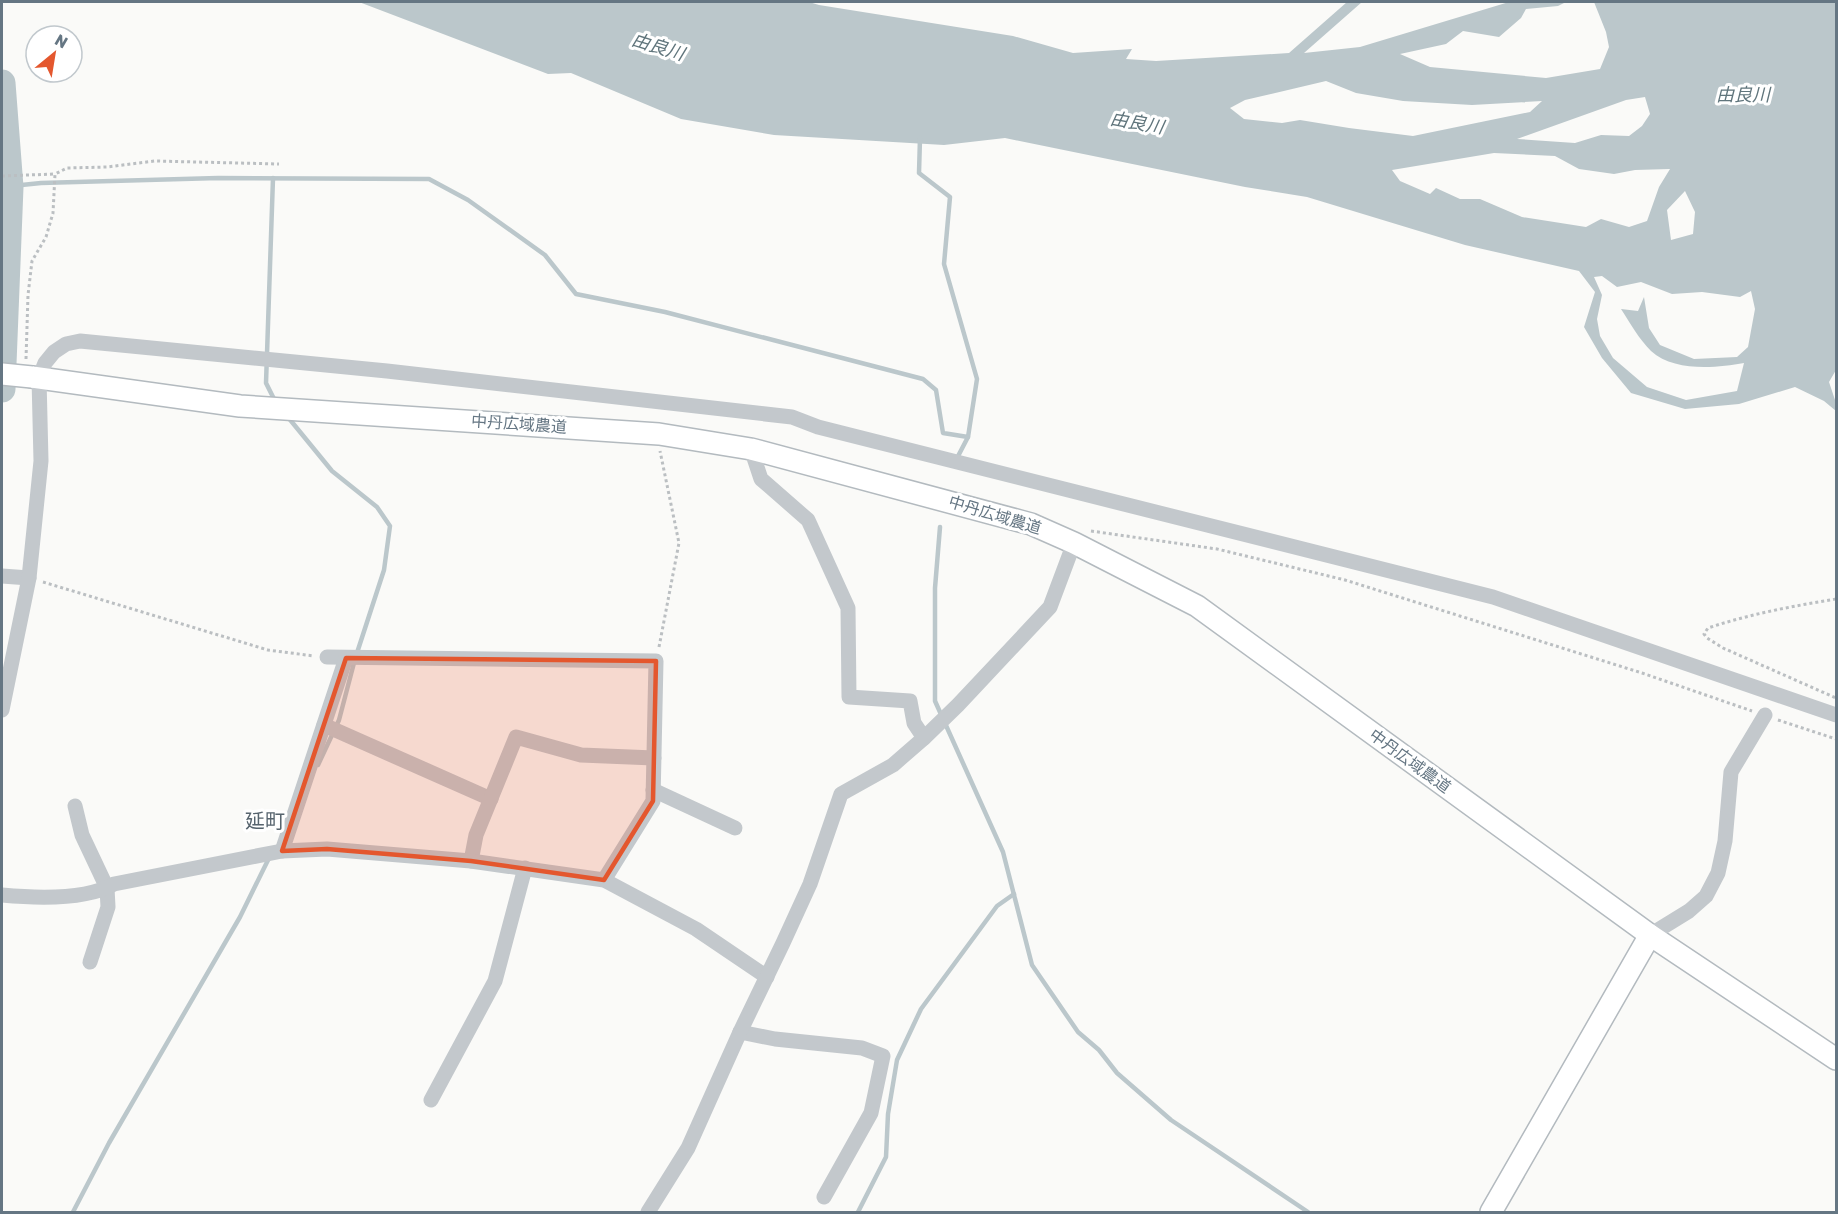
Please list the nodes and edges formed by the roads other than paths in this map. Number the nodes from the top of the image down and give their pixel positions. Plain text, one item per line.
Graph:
1 (32, 373) junction
2 (2, 374) edge
3 (751, 449) junction
4 (1080, 536) junction
5 (2, 576) edge
6 (29, 578) junction
7 (327, 657) road end
8 (346, 658) junction
9 (2, 710) edge
10 (1765, 715) road end
11 (1836, 715) edge
12 (324, 725) junction
13 (929, 733) junction
14 (654, 758) junction
15 (653, 790) junction
16 (491, 799) junction
17 (75, 806) dead end
18 (735, 828) dead end
19 (282, 852) junction
20 (471, 861) junction
21 (525, 868) junction
22 (604, 880) junction
23 (107, 888) junction
24 (2, 896) edge
25 (1650, 935) junction
26 (90, 963) dead end
27 (767, 976) junction
28 (740, 1032) junction
29 (1836, 1059) edge
30 (431, 1100) dead end
31 (824, 1197) dead end
32 (648, 1212) edge
33 (1491, 1212) edge

1 - 2 street, 中丹広域農道, bridge
1 - 3 street, 中丹広域農道
1 - 6 street
1 - 11 street
3 - 4 street, 中丹広域農道
3 - 13 street
4 - 13 street
4 - 25 street, 中丹広域農道
5 - 6 street
6 - 9 street
7 - 8 street
8 - 12 street
8 - 14 street
10 - 25 street
12 - 16 street
12 - 19 street
13 - 27 street
14 - 15 street
14 - 16 street
15 - 18 street
15 - 22 street
16 - 20 street
17 - 23 street
19 - 20 street
19 - 23 street
20 - 21 street
21 - 22 street
21 - 30 street
22 - 27 street
23 - 24 street
23 - 26 street
25 - 29 street, 中丹広域農道
25 - 33 street
27 - 28 street
28 - 31 street
28 - 32 street

